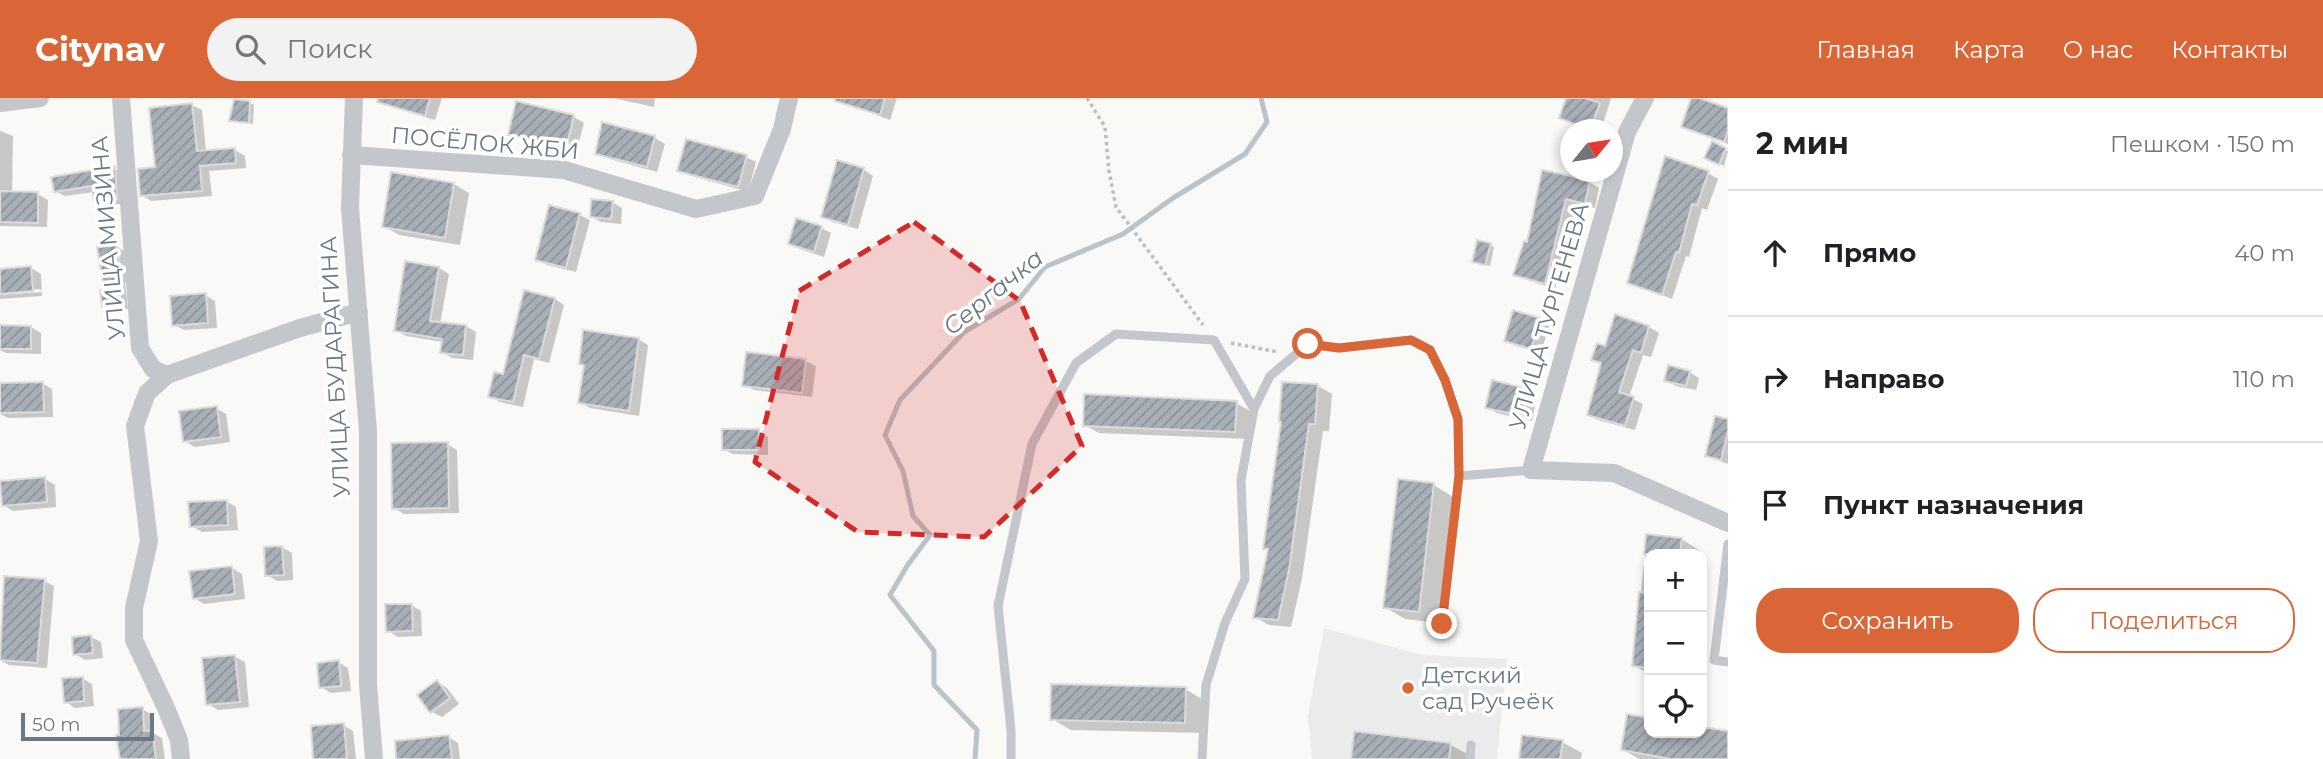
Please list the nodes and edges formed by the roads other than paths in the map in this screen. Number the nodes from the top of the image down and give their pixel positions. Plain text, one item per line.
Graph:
1 (40, 98) edge
2 (121, 98) edge
3 (354, 98) edge
4 (789, 98) edge
5 (1645, 98) edge
6 (0, 103) edge
7 (351, 155) junction
8 (359, 312) junction
9 (167, 375) junction
10 (1254, 409) junction
11 (1531, 470) junction
12 (1459, 476) junction
13 (1728, 523) edge
14 (1728, 544) edge
15 (1442, 624) dead end
16 (1728, 662) edge
17 (1471, 745) dead end
18 (181, 759) edge
19 (374, 759) edge
20 (1011, 759) edge
21 (1202, 759) edge
22 (1471, 759) edge

1 - 6 street
2 - 9 street, УЛИЦА МИЗИНА
3 - 7 street, УЛИЦА БУДАРАГИНА
4 - 7 street, ПОСЁЛОК ЖБИ
5 - 11 street, УЛИЦА ТУРГЕНЕВА
7 - 8 street, УЛИЦА БУДАРАГИНА
8 - 9 street
8 - 19 street, УЛИЦА БУДАРАГИНА
9 - 18 street
10 - 12 lane
10 - 20 lane
10 - 21 lane
11 - 12 lane
11 - 13 street
12 - 15 lane
14 - 16 lane
17 - 22 lane

